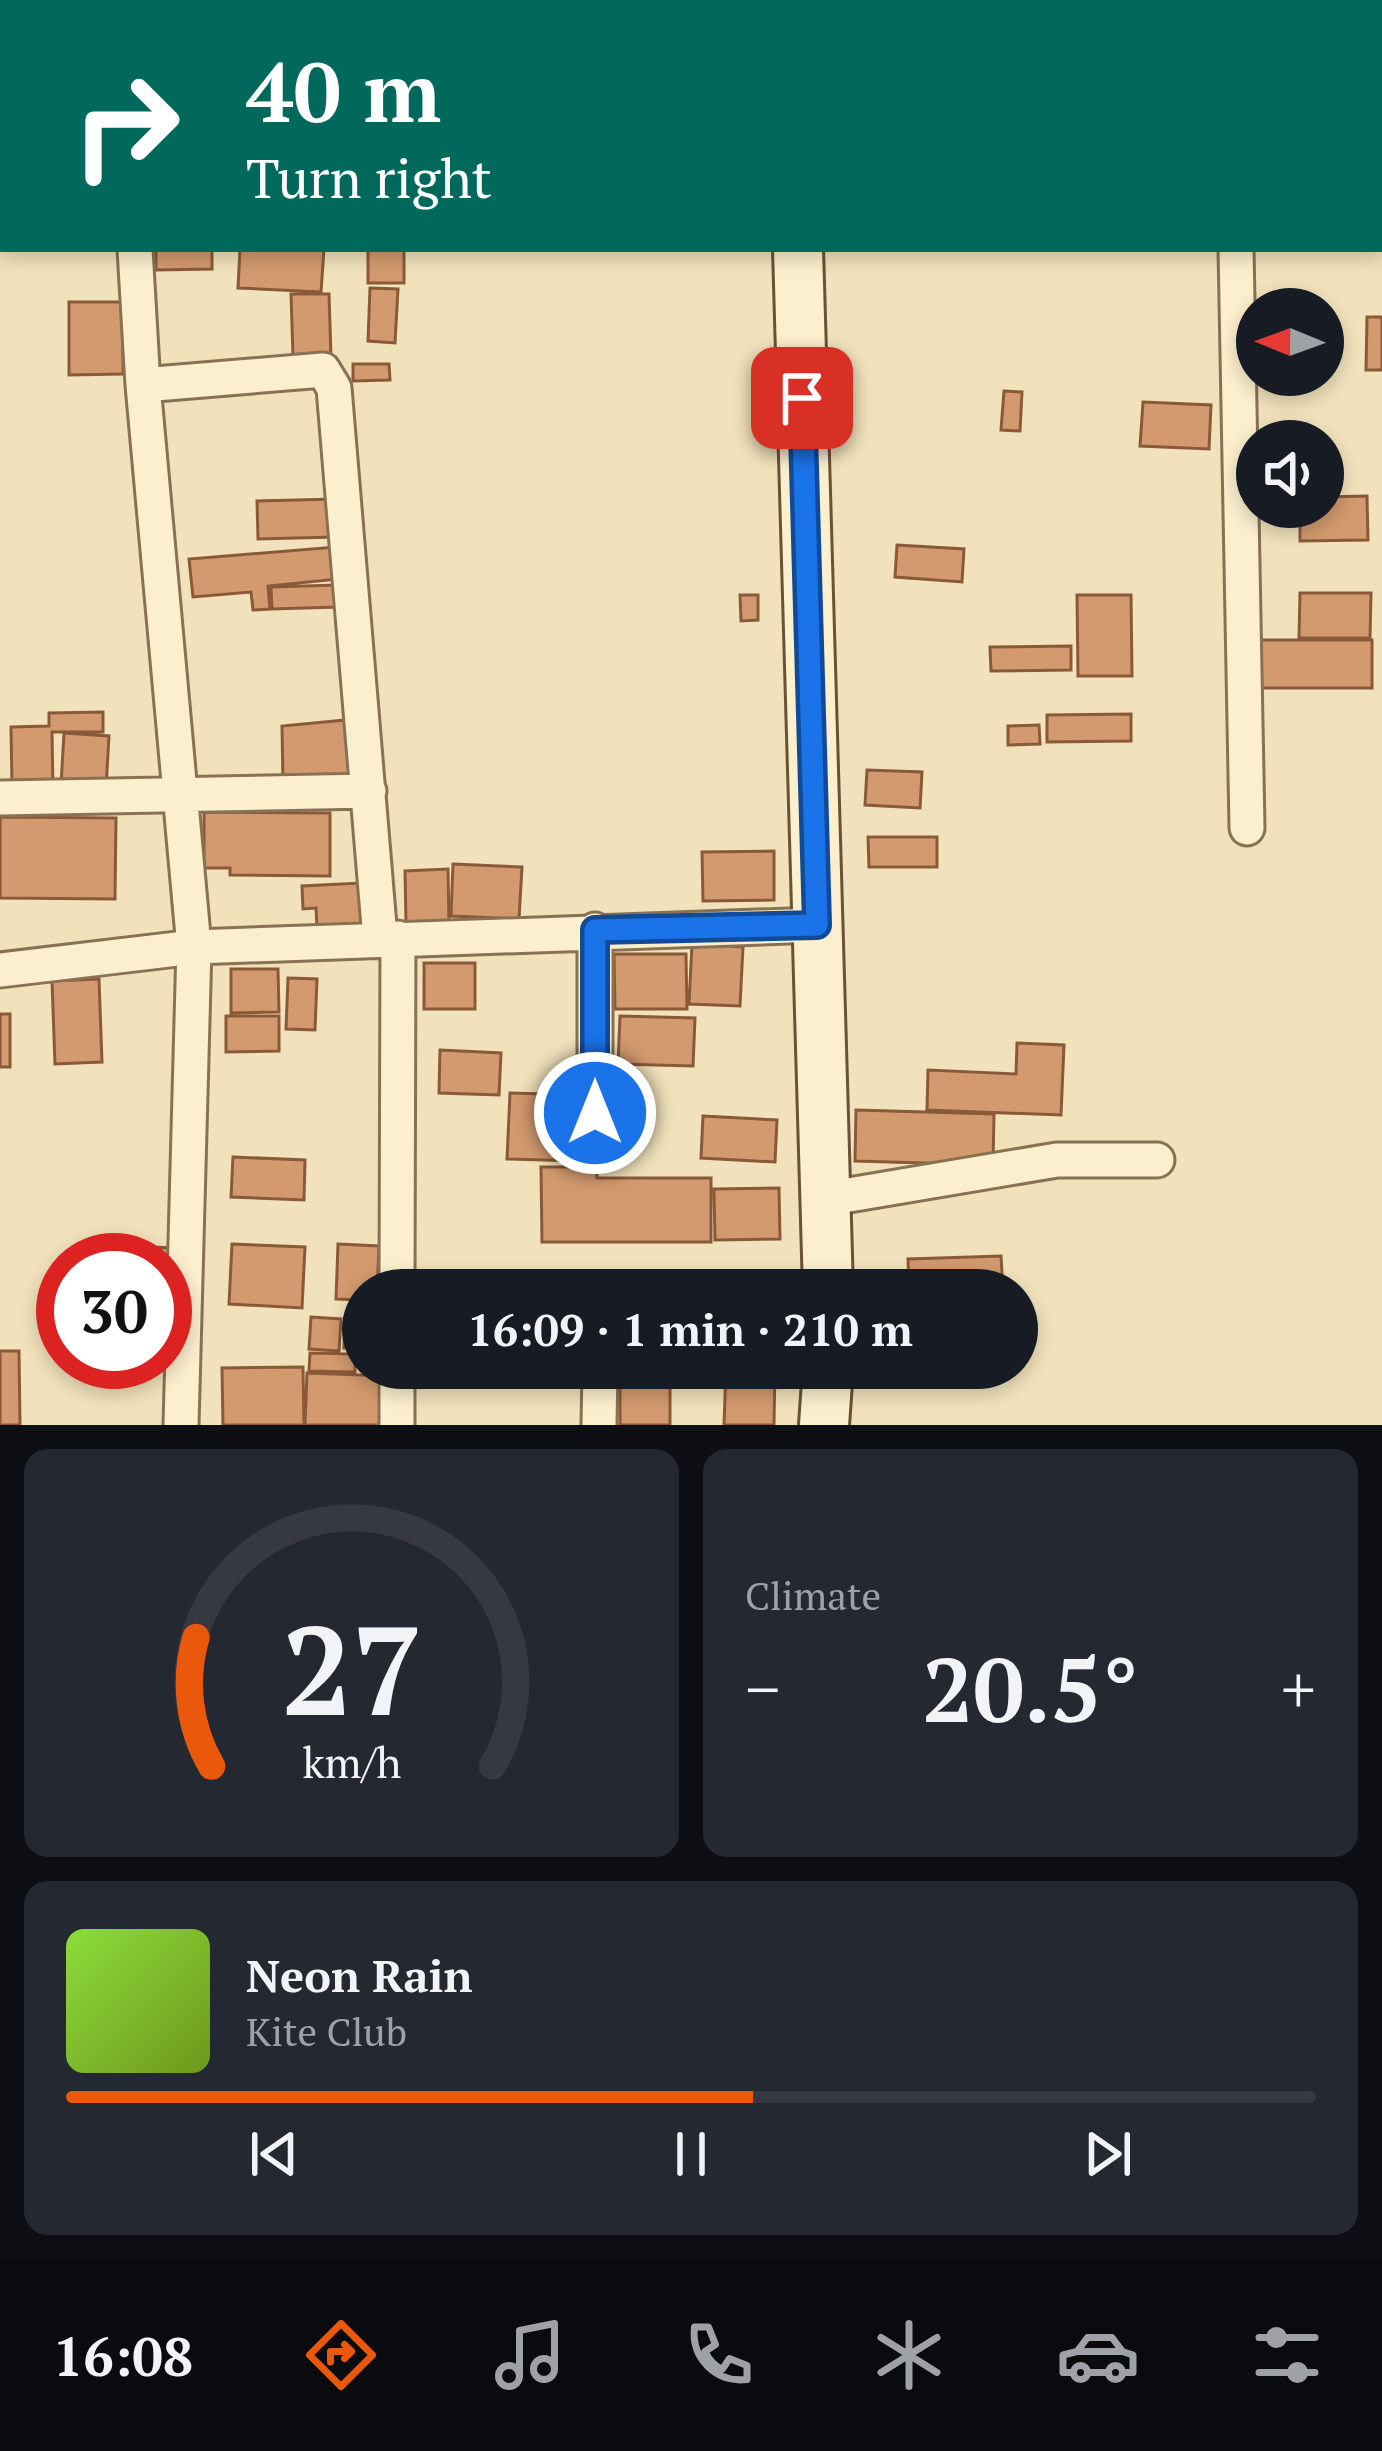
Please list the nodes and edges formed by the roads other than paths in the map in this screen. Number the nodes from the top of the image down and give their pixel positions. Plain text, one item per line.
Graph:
1 (135, 252) edge
2 (798, 252) edge
3 (1236, 252) edge
4 (142, 385) junction
5 (369, 791) junction
6 (182, 794) junction
7 (0, 798) edge
8 (1247, 828) dead end
9 (817, 925) junction
10 (595, 930) junction
11 (389, 938) junction
12 (194, 947) junction
13 (0, 970) edge
14 (595, 1113) dead end
15 (1156, 1160) dead end
16 (825, 1199) junction
17 (397, 1269) edge
18 (827, 1269) edge
19 (397, 1389) edge
20 (600, 1389) edge
21 (827, 1389) edge
22 (181, 1425) edge
23 (397, 1425) edge
24 (599, 1425) edge
25 (824, 1425) edge

1 - 4 street
2 - 9 main road
3 - 8 street
4 - 5 street
4 - 6 street
5 - 6 street
5 - 11 street
6 - 7 street
6 - 12 street
9 - 10 street
9 - 16 main road
10 - 11 street
10 - 14 street
11 - 12 street
11 - 17 street
12 - 13 street
12 - 22 street
15 - 16 street
16 - 18 main road
19 - 23 street
20 - 24 street
21 - 25 main road

